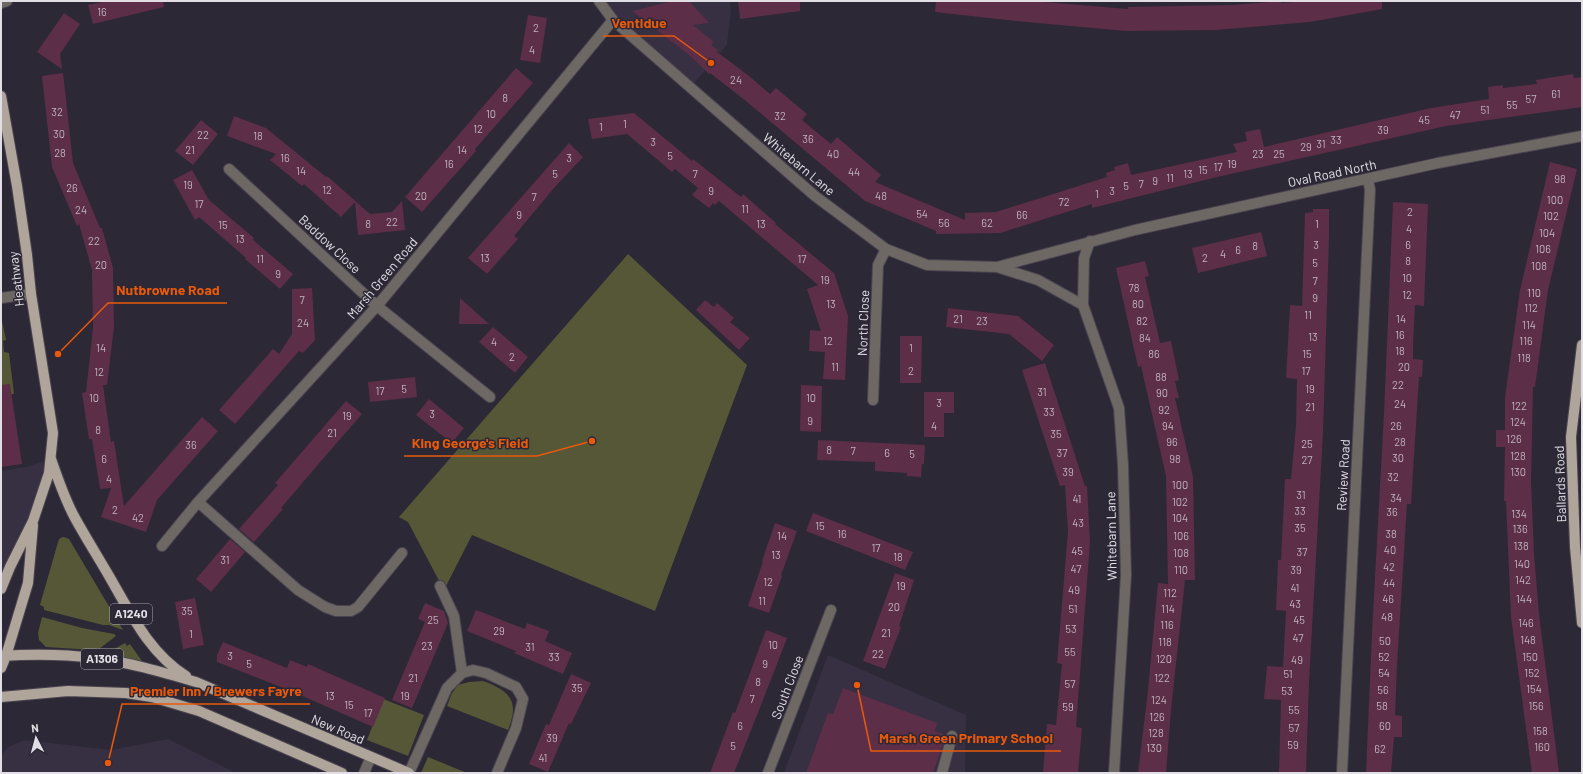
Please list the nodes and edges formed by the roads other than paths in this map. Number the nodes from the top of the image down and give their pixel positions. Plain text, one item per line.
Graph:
1 (7, 1) edge
2 (599, 1) edge
3 (1, 3) edge
4 (612, 20) junction
5 (1, 96) edge
6 (1582, 136) edge
7 (229, 168) dead end
8 (1368, 179) junction
9 (1090, 241) junction
10 (886, 249) junction
11 (997, 267) junction
12 (31, 294) junction
13 (1, 298) edge
14 (1083, 305) junction
15 (377, 306) junction
16 (1582, 345) edge
17 (490, 397) dead end
18 (873, 400) dead end
19 (51, 459) junction
20 (198, 502) junction
21 (33, 521) junction
22 (162, 546) dead end
23 (402, 553) dead end
24 (440, 586) dead end
25 (1, 589) edge
26 (831, 610) dead end
27 (1582, 623) edge
28 (4, 656) edge
29 (1, 668) edge
30 (462, 673) junction
31 (196, 682) junction
32 (1, 697) edge
33 (952, 736) dead end
34 (371, 757) junction
35 (342, 773) edge
36 (364, 773) edge
37 (409, 773) edge
38 (497, 773) edge
39 (768, 773) edge
40 (942, 773) edge
41 (1114, 773) edge
42 (1342, 773) edge

1 - 3 street
2 - 4 street, Whitebarn Lane
4 - 10 street, Whitebarn Lane
4 - 15 street, Marsh Green Road
5 - 12 main road, Heathway / A1240
6 - 8 street, Oval Road North
7 - 15 street, Baddow Close
8 - 9 street, Oval Road North
8 - 42 street, Review Road
9 - 11 street, Whitebarn Lane
9 - 14 street, Whitebarn Lane
10 - 11 street, Whitebarn Lane
10 - 18 street, North Close
11 - 14 street, Whitebarn Lane
12 - 13 street
12 - 19 main road, Heathway / A1240
14 - 41 street, Whitebarn Lane
15 - 17 street, Baddow Close
15 - 20 street, Marsh Green Road
16 - 27 main road, Ballards Road
19 - 21 main road, Heathway / A1240
19 - 31 main road, Heathway / A1240
20 - 22 street, Marsh Green Road
20 - 23 street
21 - 25 main road, Heathway / A1240
21 - 28 main road, Heathway / A1240
24 - 30 street
26 - 39 street, South Close
28 - 29 main road, Heathway / A1240
28 - 31 main road, New Road / A1306
30 - 37 street, New Road
30 - 38 street
31 - 34 main road, New Road / A1306
32 - 35 main road
33 - 40 street
34 - 36 street
34 - 37 main road, New Road / A1306

